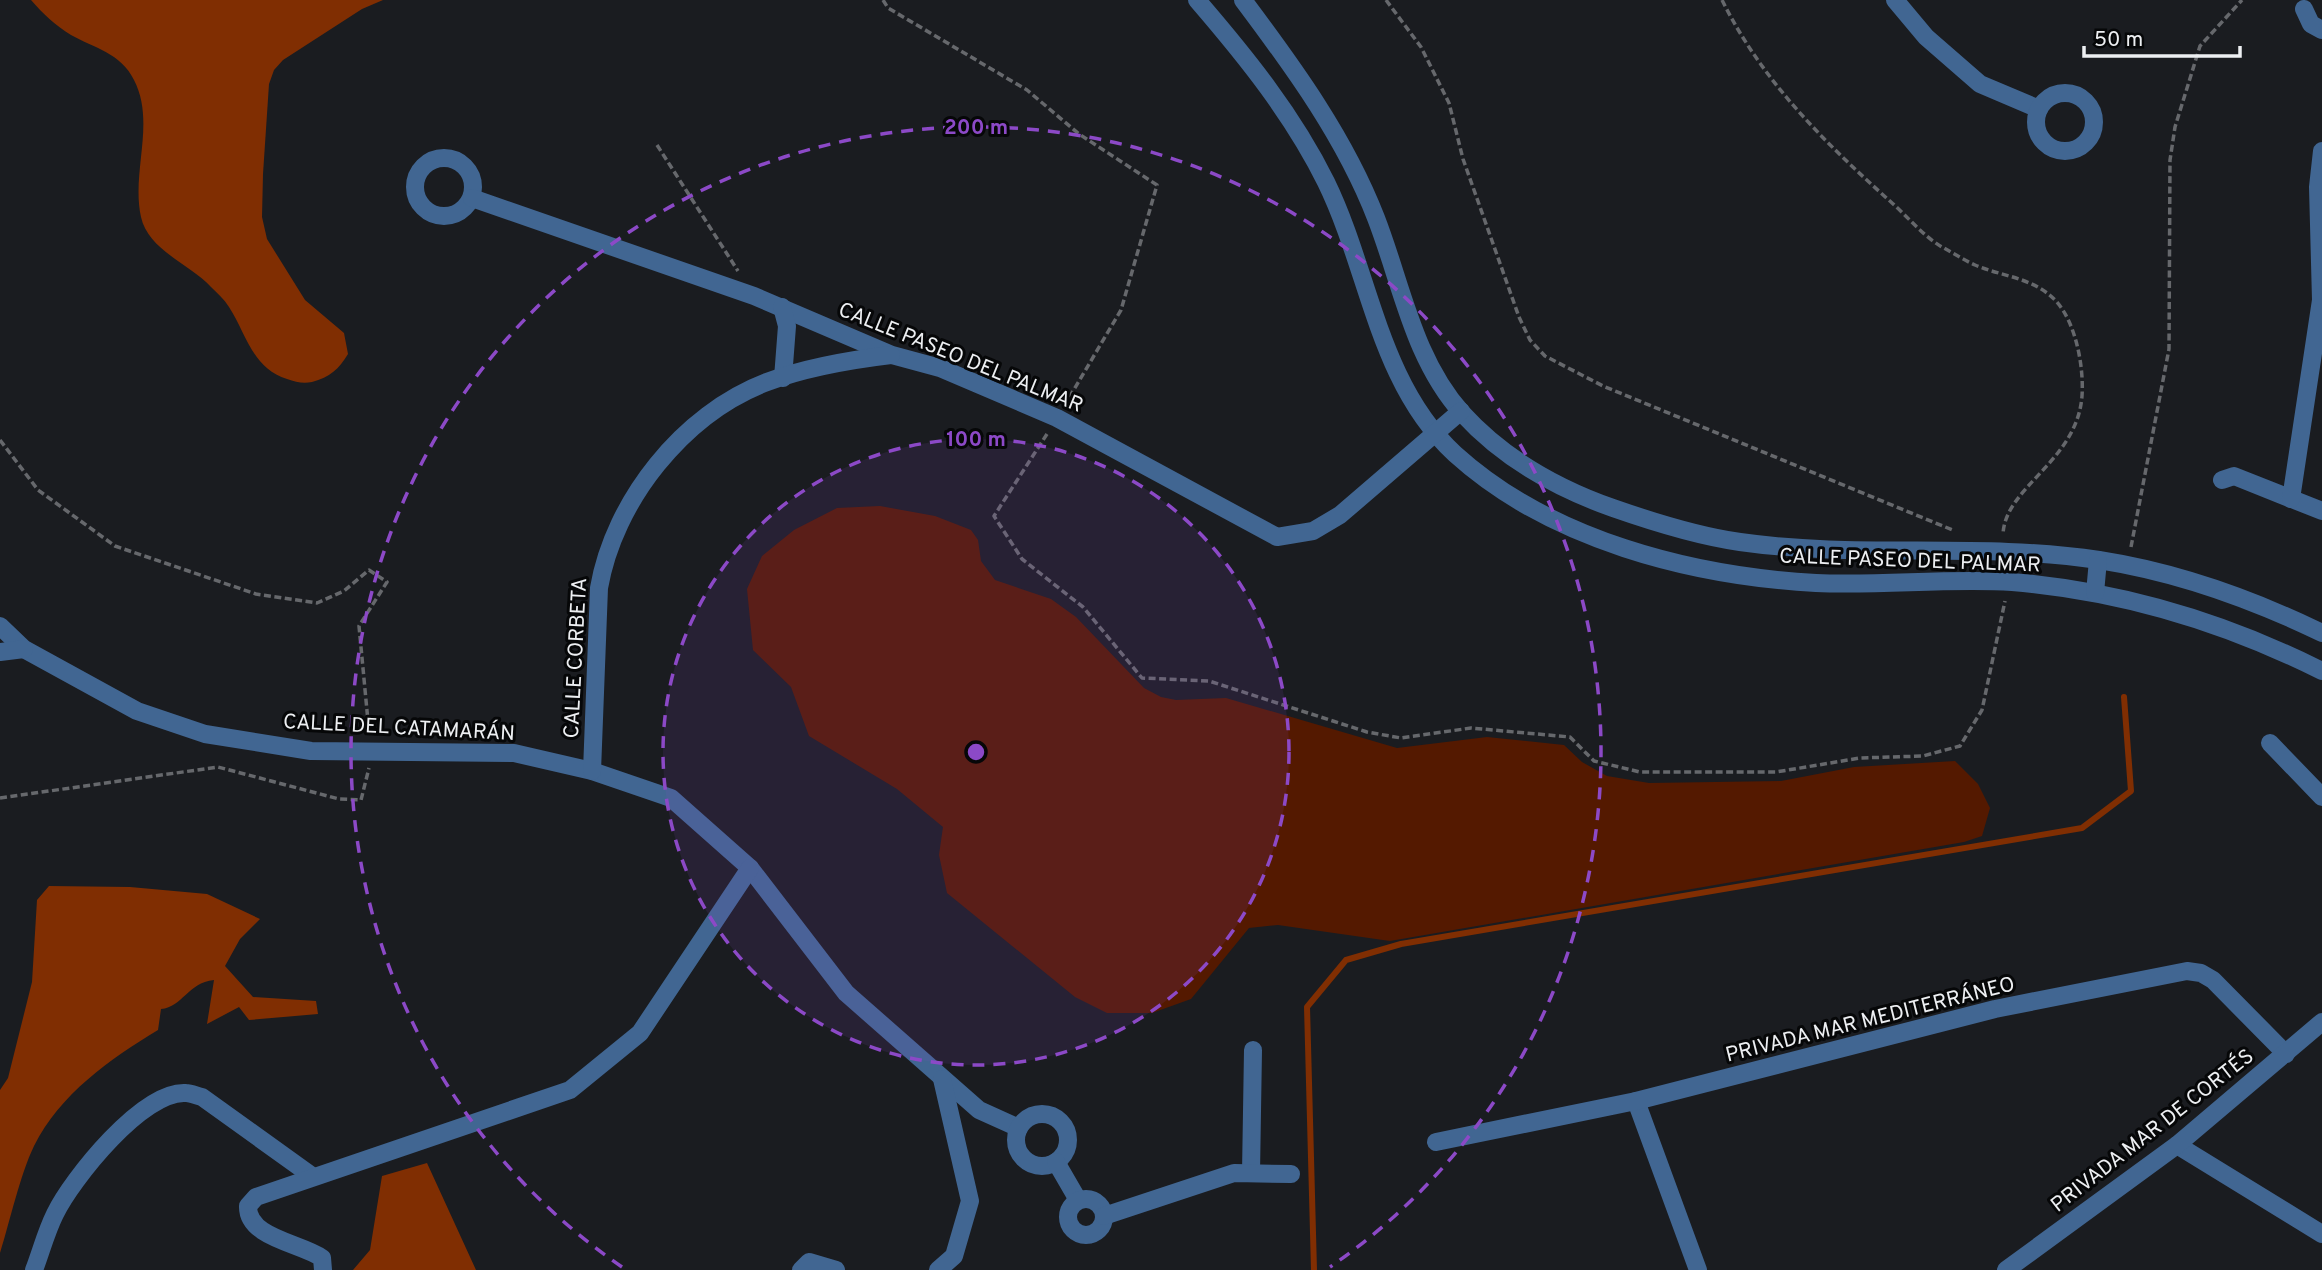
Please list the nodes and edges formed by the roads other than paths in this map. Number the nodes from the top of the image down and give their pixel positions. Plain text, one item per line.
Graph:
1 (1198, 0) edge
2 (1243, 0) edge
3 (1895, 0) edge
4 (2304, 9) dead end
5 (2322, 30) edge
6 (2039, 109) dead end
7 (2322, 151) edge
8 (472, 198) dead end
9 (2322, 255) edge
10 (782, 307) junction
11 (892, 355) junction
12 (783, 378) junction
13 (1461, 411) junction
14 (1437, 433) junction
15 (2222, 481) dead end
16 (2291, 499) junction
17 (2322, 511) edge
18 (2098, 560) junction
19 (2198, 583) junction
20 (2095, 593) junction
21 (2186, 613) junction
22 (0, 626) edge
23 (2322, 633) edge
24 (24, 649) junction
25 (0, 652) edge
26 (2322, 671) edge
27 (2270, 743) dead end
28 (593, 771) junction
29 (2322, 797) edge
30 (750, 868) junction
31 (2322, 1022) edge
32 (1253, 1051) dead end
33 (2286, 1054) junction
34 (942, 1079) junction
35 (1636, 1101) junction
36 (1019, 1128) junction
37 (1436, 1142) dead end
38 (2177, 1145) junction
39 (1056, 1162) junction
40 (320, 1173) junction
41 (1251, 1173) junction
42 (1291, 1174) dead end
43 (1078, 1200) junction
44 (1104, 1216) junction
45 (2322, 1234) edge
46 (34, 1270) edge
47 (323, 1270) edge
48 (801, 1270) edge
49 (836, 1270) edge
50 (938, 1270) edge
51 (1698, 1270) edge
52 (2006, 1270) edge

1 - 14 street, CALLE PASEO DEL PALMAR
2 - 13 street, CALLE PASEO DEL PALMAR
3 - 6 street
4 - 5 street
7 - 9 street
8 - 10 street, CALLE PASEO DEL PALMAR
9 - 16 street
10 - 11 street, CALLE PASEO DEL PALMAR
10 - 12 street
11 - 12 street, CALLE CORBETA
11 - 14 street, CALLE PASEO DEL PALMAR
12 - 28 street, CALLE CORBETA
13 - 14 street, CALLE PASEO DEL PALMAR
13 - 18 street, CALLE PASEO DEL PALMAR
14 - 20 street, CALLE PASEO DEL PALMAR
15 - 16 street
16 - 17 street
18 - 19 street, CALLE PASEO DEL PALMAR
18 - 20 street
19 - 21 street
19 - 23 street, CALLE PASEO DEL PALMAR
20 - 21 street, CALLE PASEO DEL PALMAR
21 - 26 street, CALLE PASEO DEL PALMAR
22 - 24 street, CALLE DEL CATAMARÁN
24 - 25 street
24 - 28 street, CALLE DEL CATAMARÁN
27 - 29 street
28 - 30 street, CALLE DEL CATAMARÁN
30 - 34 street, CALLE DEL CATAMARÁN
30 - 40 street
31 - 33 street, PRIVADA MAR DE CORTÉS
32 - 41 street
33 - 35 street, PRIVADA MAR MEDITERRÁNEO
33 - 38 street, PRIVADA MAR DE CORTÉS
34 - 36 street, CALLE DEL CATAMARÁN
34 - 50 street
35 - 37 street, PRIVADA MAR MEDITERRÁNEO
35 - 51 street
36 - 39 street
36 - 39 street
38 - 45 street
38 - 52 street, PRIVADA MAR DE CORTÉS
39 - 43 street
40 - 46 street
40 - 47 street
41 - 42 street
41 - 44 street
43 - 44 street
43 - 44 street
48 - 49 street

